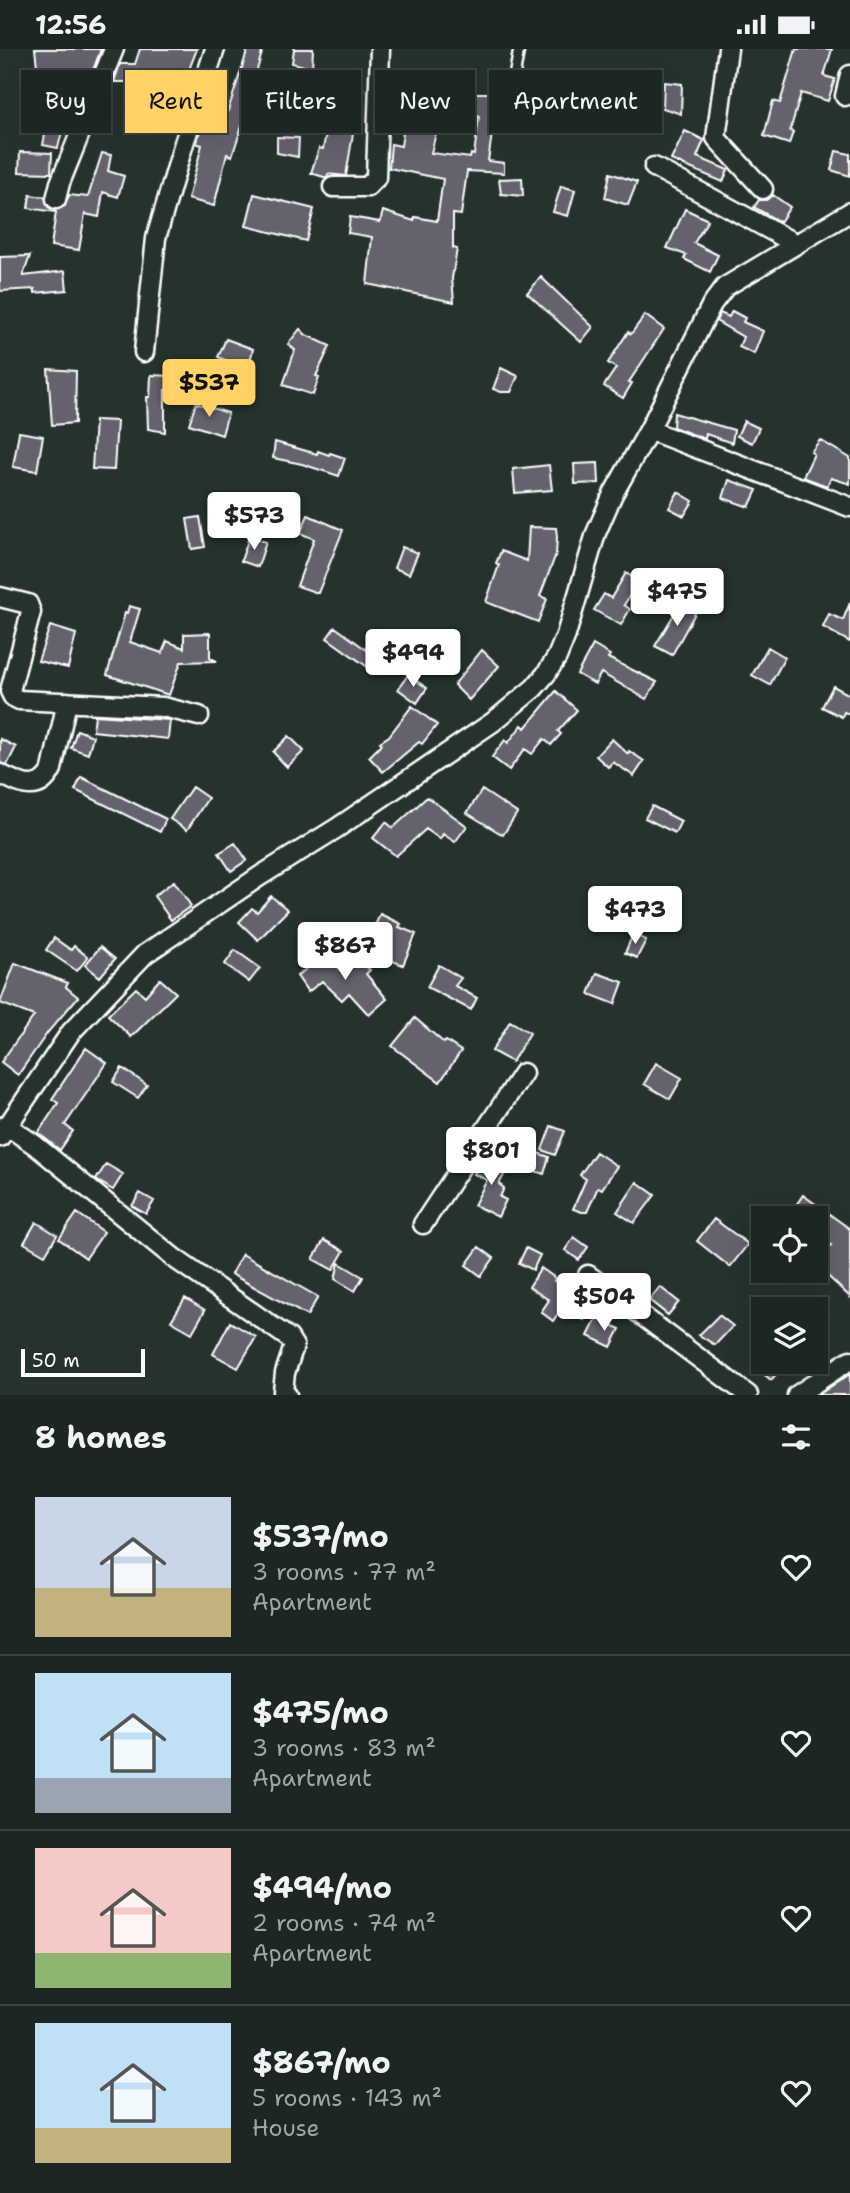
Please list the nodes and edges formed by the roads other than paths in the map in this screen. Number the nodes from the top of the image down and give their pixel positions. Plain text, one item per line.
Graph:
1 (114, 49) edge
2 (215, 49) edge
3 (380, 49) edge
4 (519, 49) edge
5 (728, 49) edge
6 (515, 70) edge
7 (850, 75) edge
8 (845, 96) dead end
9 (654, 167) dead end
10 (333, 187) dead end
11 (763, 189) dead end
12 (56, 199) dead end
13 (850, 212) edge
14 (796, 244) junction
15 (144, 352) dead end
16 (649, 430) junction
17 (850, 507) edge
18 (0, 597) edge
19 (67, 702) junction
20 (199, 716) dead end
21 (0, 774) edge
22 (523, 1073) dead end
23 (3, 1131) edge
24 (423, 1224) dead end
25 (588, 1275) dead end
26 (850, 1360) edge
27 (287, 1395) edge
28 (748, 1395) edge
29 (797, 1395) edge

1 - 12 street
2 - 15 street
3 - 10 street
4 - 6 lane
5 - 11 street
7 - 8 street
9 - 14 street
13 - 14 street
14 - 16 street
16 - 17 street
16 - 23 street
18 - 19 street
19 - 20 street
19 - 21 street
22 - 24 street
23 - 27 street
25 - 28 street
26 - 29 street

